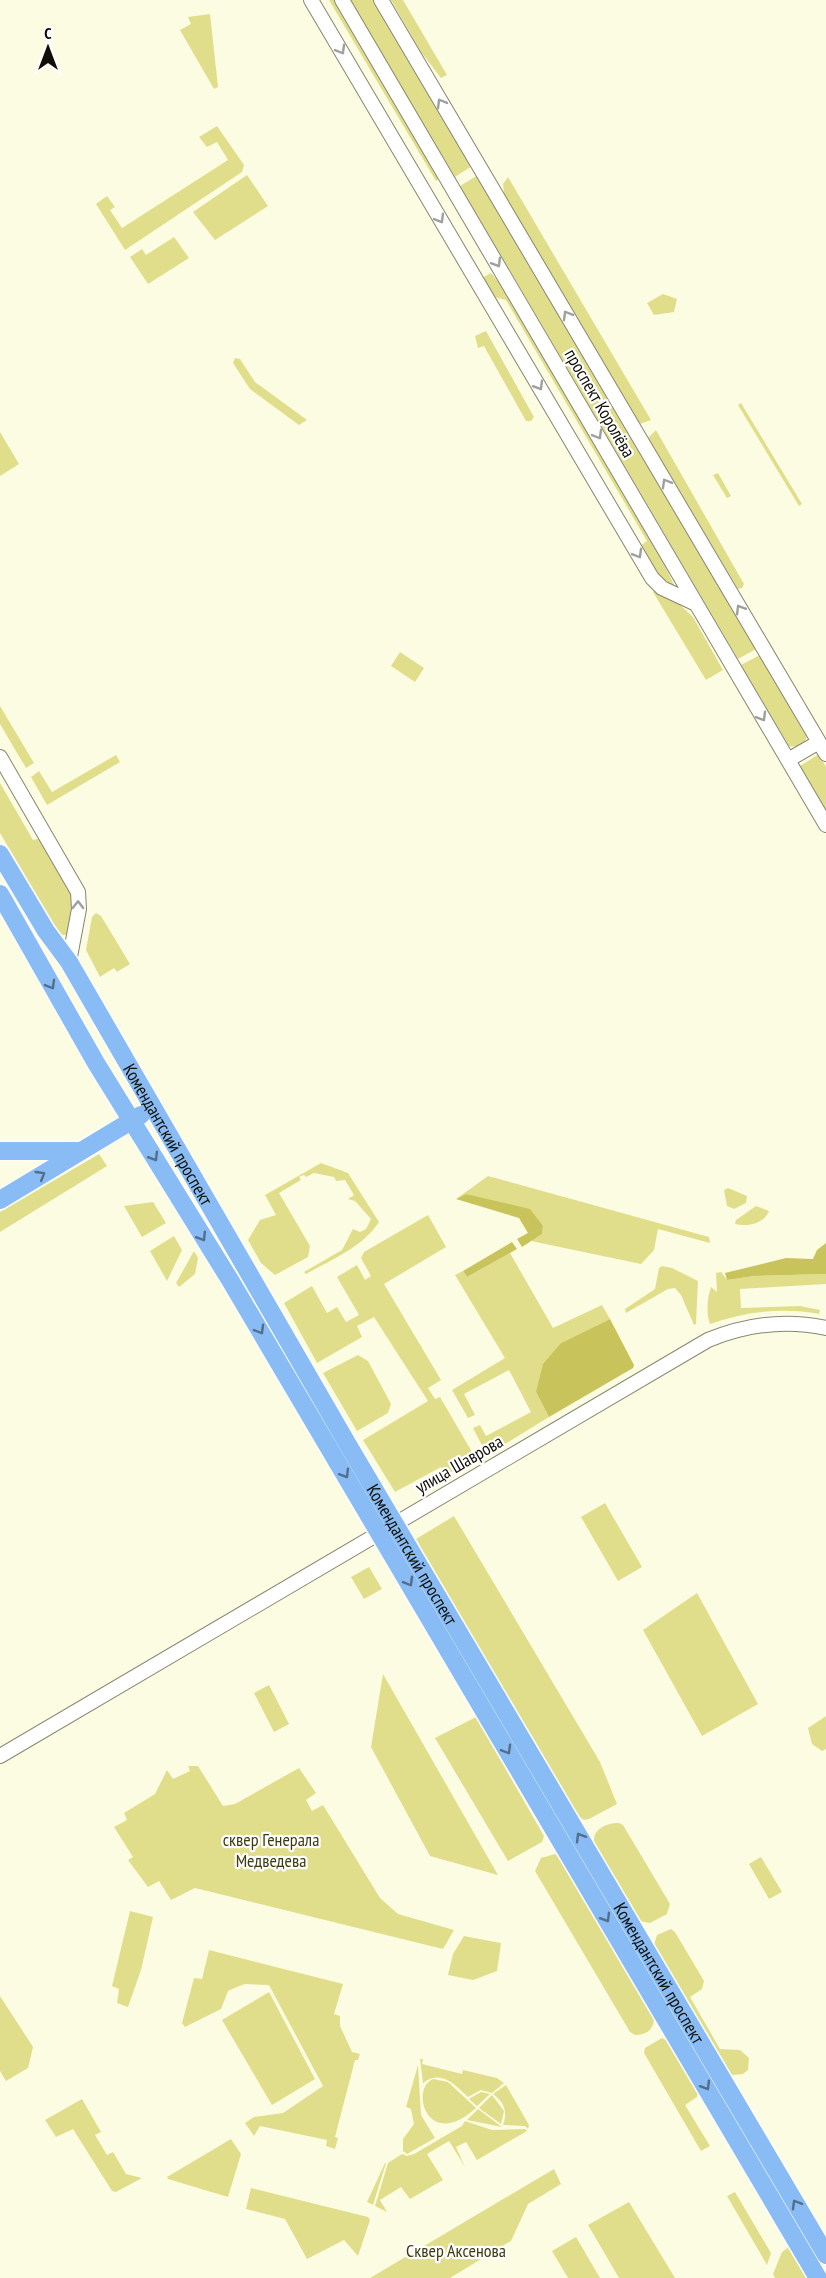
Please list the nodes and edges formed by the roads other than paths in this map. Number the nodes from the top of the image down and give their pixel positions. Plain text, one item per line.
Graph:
1 (311, 0) edge
2 (342, 0) edge
3 (381, 0) edge
4 (694, 603) junction
5 (819, 742) junction
6 (826, 754) edge
7 (0, 757) edge
8 (788, 760) junction
9 (826, 825) edge
10 (0, 854) edge
11 (0, 894) edge
12 (69, 962) junction
13 (153, 1108) junction
14 (132, 1121) junction
15 (0, 1151) edge
16 (82, 1151) junction
17 (0, 1200) edge
18 (826, 1328) edge
19 (387, 1527) junction
20 (0, 1756) edge
21 (826, 2254) edge
22 (818, 2278) edge

1 -> 4 street
2 -> 4 street, проспект Королёва
5 -> 3 street, проспект Королёва
4 -> 8 street, проспект Королёва
5 - 6 street, проспект Королёва
5 - 8 street
12 -> 7 street
8 - 9 street, проспект Королёва
10 - 12 main road, Комендантский проспект
11 -> 14 main road, Комендантский проспект
12 - 13 main road, Комендантский проспект
13 - 14 main road
13 - 19 main road, Комендантский проспект
14 - 16 main road
14 -> 19 main road, Комендантский проспект
15 - 16 main road
17 -> 16 main road
18 - 19 street, улица Шаврова
19 - 20 street, улица Шаврова
21 -> 19 main road, Комендантский проспект
19 -> 22 main road, Комендантский проспект

